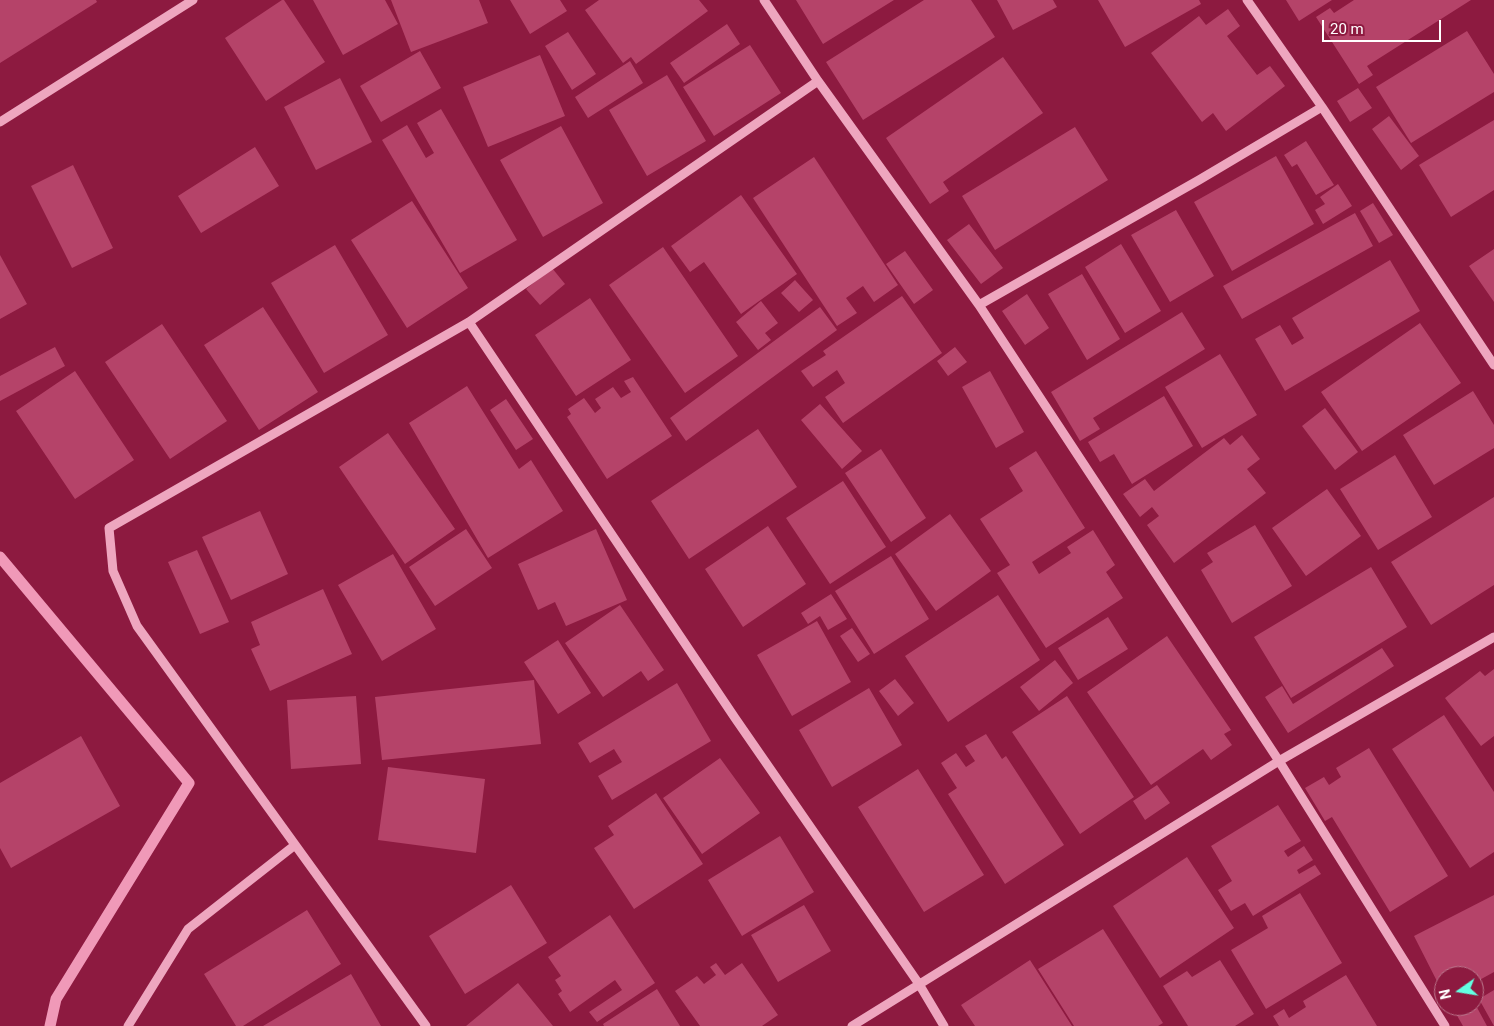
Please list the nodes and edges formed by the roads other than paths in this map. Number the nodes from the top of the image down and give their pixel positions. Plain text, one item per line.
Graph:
1 (193, 0) edge
2 (764, 0) edge
3 (1247, 0) edge
4 (818, 80) junction
5 (1322, 107) junction
6 (0, 122) edge
7 (979, 305) junction
8 (469, 322) junction
9 (1494, 365) edge
10 (1494, 637) edge
11 (1279, 761) junction
12 (295, 845) junction
13 (919, 984) junction
14 (128, 1026) edge
15 (426, 1026) edge
16 (852, 1026) edge
17 (944, 1026) edge
18 (1445, 1026) edge

1 - 6 street
2 - 4 street
3 - 5 street
4 - 7 street
4 - 8 street
5 - 7 street
5 - 9 street
7 - 11 street
8 - 12 street
8 - 13 street
10 - 11 street
11 - 13 street
11 - 18 street
12 - 14 street
12 - 15 street
13 - 16 street
13 - 17 street

